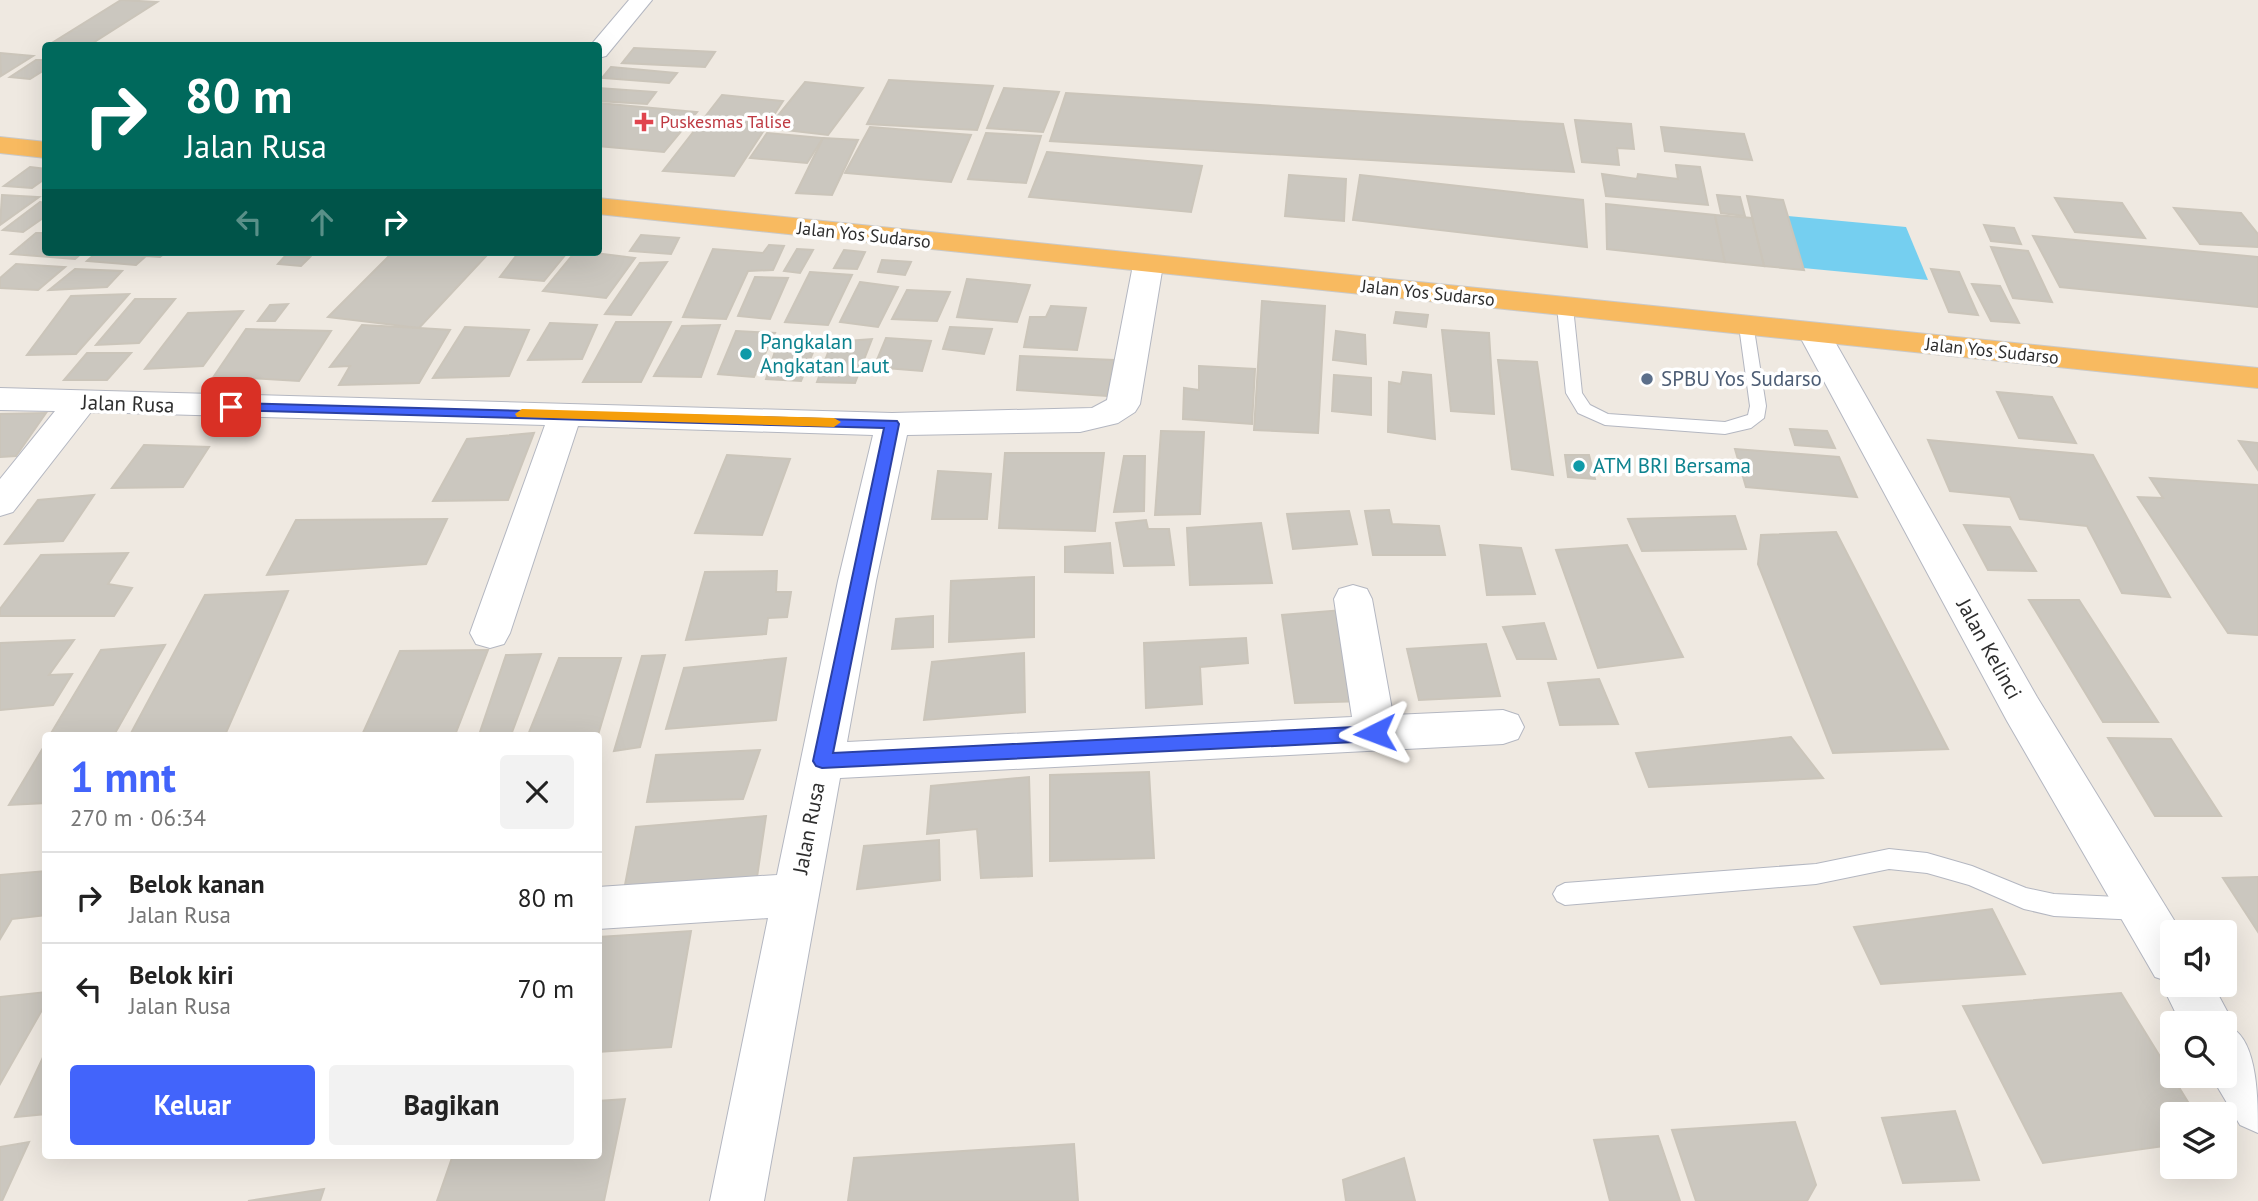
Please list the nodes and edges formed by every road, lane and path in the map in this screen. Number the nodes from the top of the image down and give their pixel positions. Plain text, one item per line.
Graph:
1 (641, 0) edge
2 (602, 46) edge
3 (0, 145) edge
4 (42, 150) edge
5 (602, 206) edge
6 (1148, 265) junction
7 (1565, 307) junction
8 (1747, 326) junction
9 (1814, 333) junction
10 (2258, 378) edge
11 (0, 399) edge
12 (80, 402) junction
13 (565, 415) junction
14 (892, 424) junction
15 (0, 503) edge
16 (1353, 599) dead end
17 (490, 633) dead end
18 (1503, 727) dead end
19 (1375, 733) junction
20 (822, 761) junction
21 (1565, 894) dead end
22 (796, 895) junction
23 (602, 908) edge
24 (2141, 909) junction
25 (2160, 941) edge
26 (2237, 1072) edge
27 (2258, 1107) edge
28 (737, 1201) edge

1 - 2 street
3 - 4 highway
5 - 6 highway, Jalan Yos Sudarso
6 - 7 highway, Jalan Yos Sudarso
6 - 14 street
7 - 8 highway, Jalan Yos Sudarso
7 - 8 lane
8 - 9 highway, Jalan Yos Sudarso
9 - 10 highway, Jalan Yos Sudarso
9 - 24 street, Jalan Kelinci
11 - 12 street, Jalan Rusa
12 - 13 street, Jalan Rusa
12 - 15 street
13 - 14 street, Jalan Rusa
13 - 17 street
14 - 20 street, Jalan Rusa
16 - 19 street
18 - 19 street
19 - 20 street
20 - 22 street, Jalan Rusa
21 - 24 lane
22 - 23 street
22 - 28 street, Jalan Rusa
24 - 25 street, Jalan Kelinci
26 - 27 street

